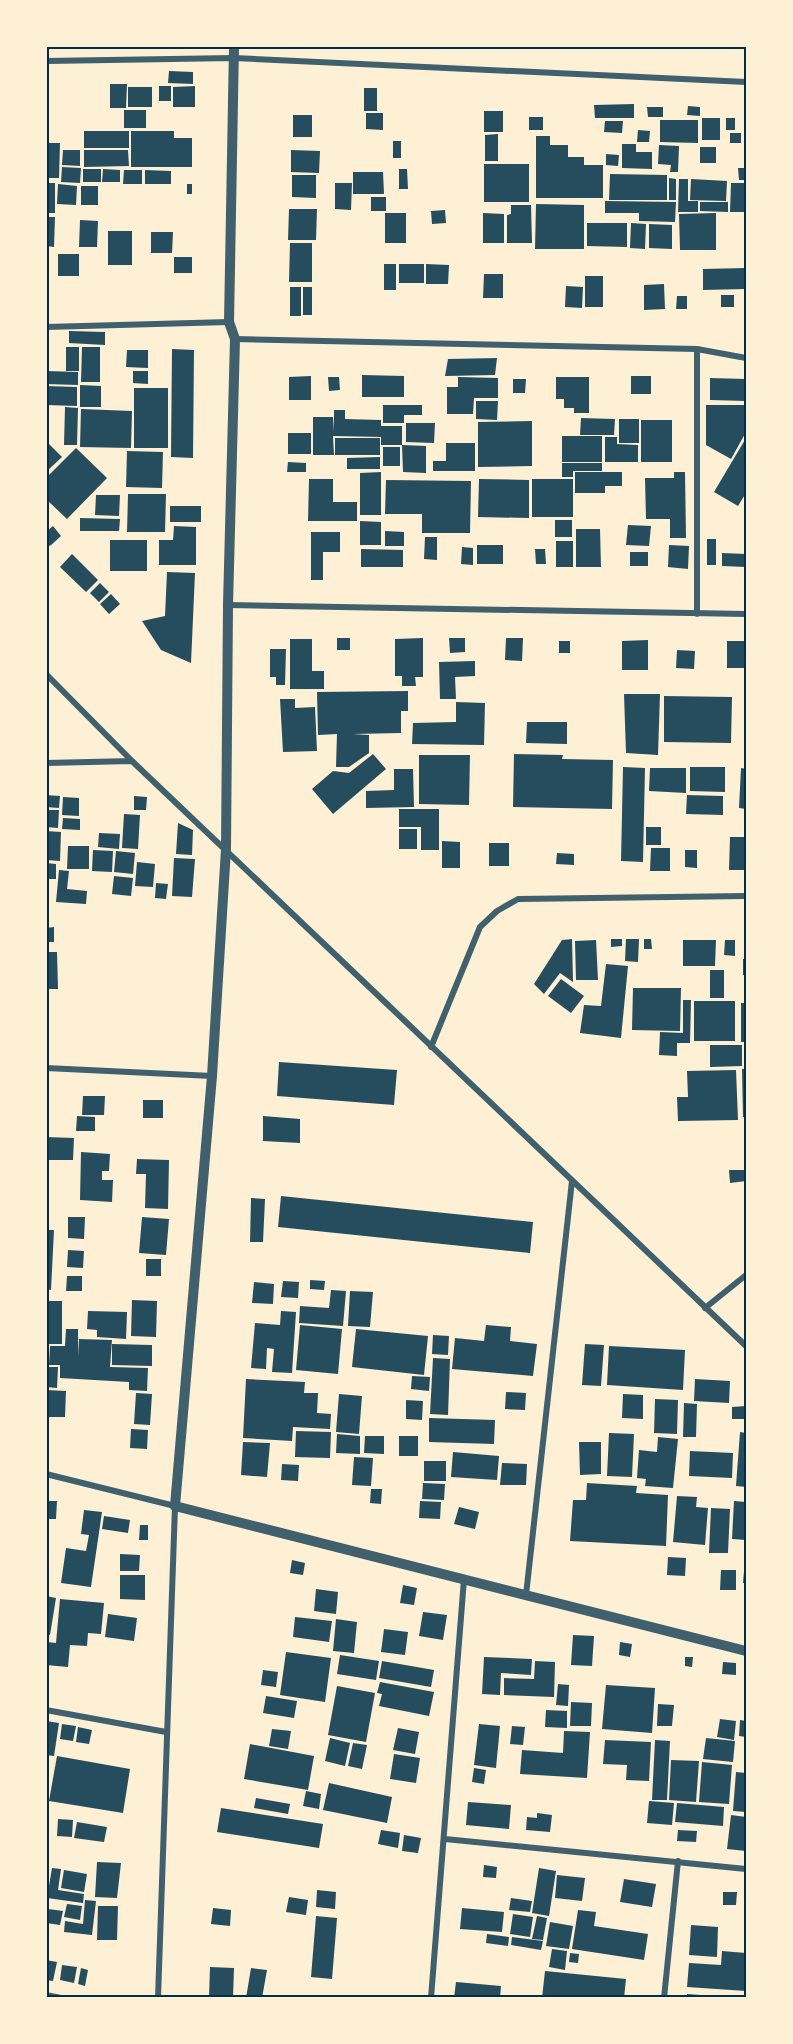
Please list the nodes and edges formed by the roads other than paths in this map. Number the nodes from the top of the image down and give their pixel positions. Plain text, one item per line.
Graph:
1 (234, 46) edge
2 (234, 58) junction
3 (46, 61) edge
4 (747, 82) edge
5 (229, 322) junction
6 (46, 327) edge
7 (236, 339) junction
8 (697, 349) junction
9 (747, 358) edge
10 (228, 605) junction
11 (697, 614) junction
12 (747, 614) edge
13 (46, 674) edge
14 (132, 761) junction
15 (46, 763) edge
16 (226, 849) junction
17 (747, 896) edge
18 (431, 1047) junction
19 (46, 1068) edge
20 (213, 1076) junction
21 (572, 1181) junction
22 (747, 1275) edge
23 (705, 1308) junction
24 (747, 1346) edge
25 (46, 1474) edge
26 (175, 1506) junction
27 (465, 1579) junction
28 (526, 1595) junction
29 (747, 1651) edge
30 (46, 1710) edge
31 (166, 1732) junction
32 (445, 1839) junction
33 (678, 1861) junction
34 (747, 1869) edge
35 (46, 1995) edge
36 (61, 1998) edge
37 (158, 1998) edge
38 (431, 1998) edge
39 (664, 1998) edge

1 - 2 street
2 - 3 street
2 - 4 street
2 - 5 street
5 - 6 street
5 - 7 street
7 - 8 street
7 - 10 street
8 - 9 street
8 - 11 street
10 - 11 street
10 - 16 street
11 - 12 street
13 - 14 street
14 - 15 street
14 - 16 street
16 - 18 street
16 - 20 street
17 - 18 street
18 - 21 street
19 - 20 street
20 - 26 street
21 - 23 street
21 - 28 street
22 - 23 street
23 - 24 street
25 - 26 street
26 - 27 street
26 - 31 street
27 - 28 street
27 - 32 street
28 - 29 street
30 - 31 street
31 - 37 street
32 - 33 street
32 - 38 street
33 - 34 street
33 - 39 street
35 - 36 street

